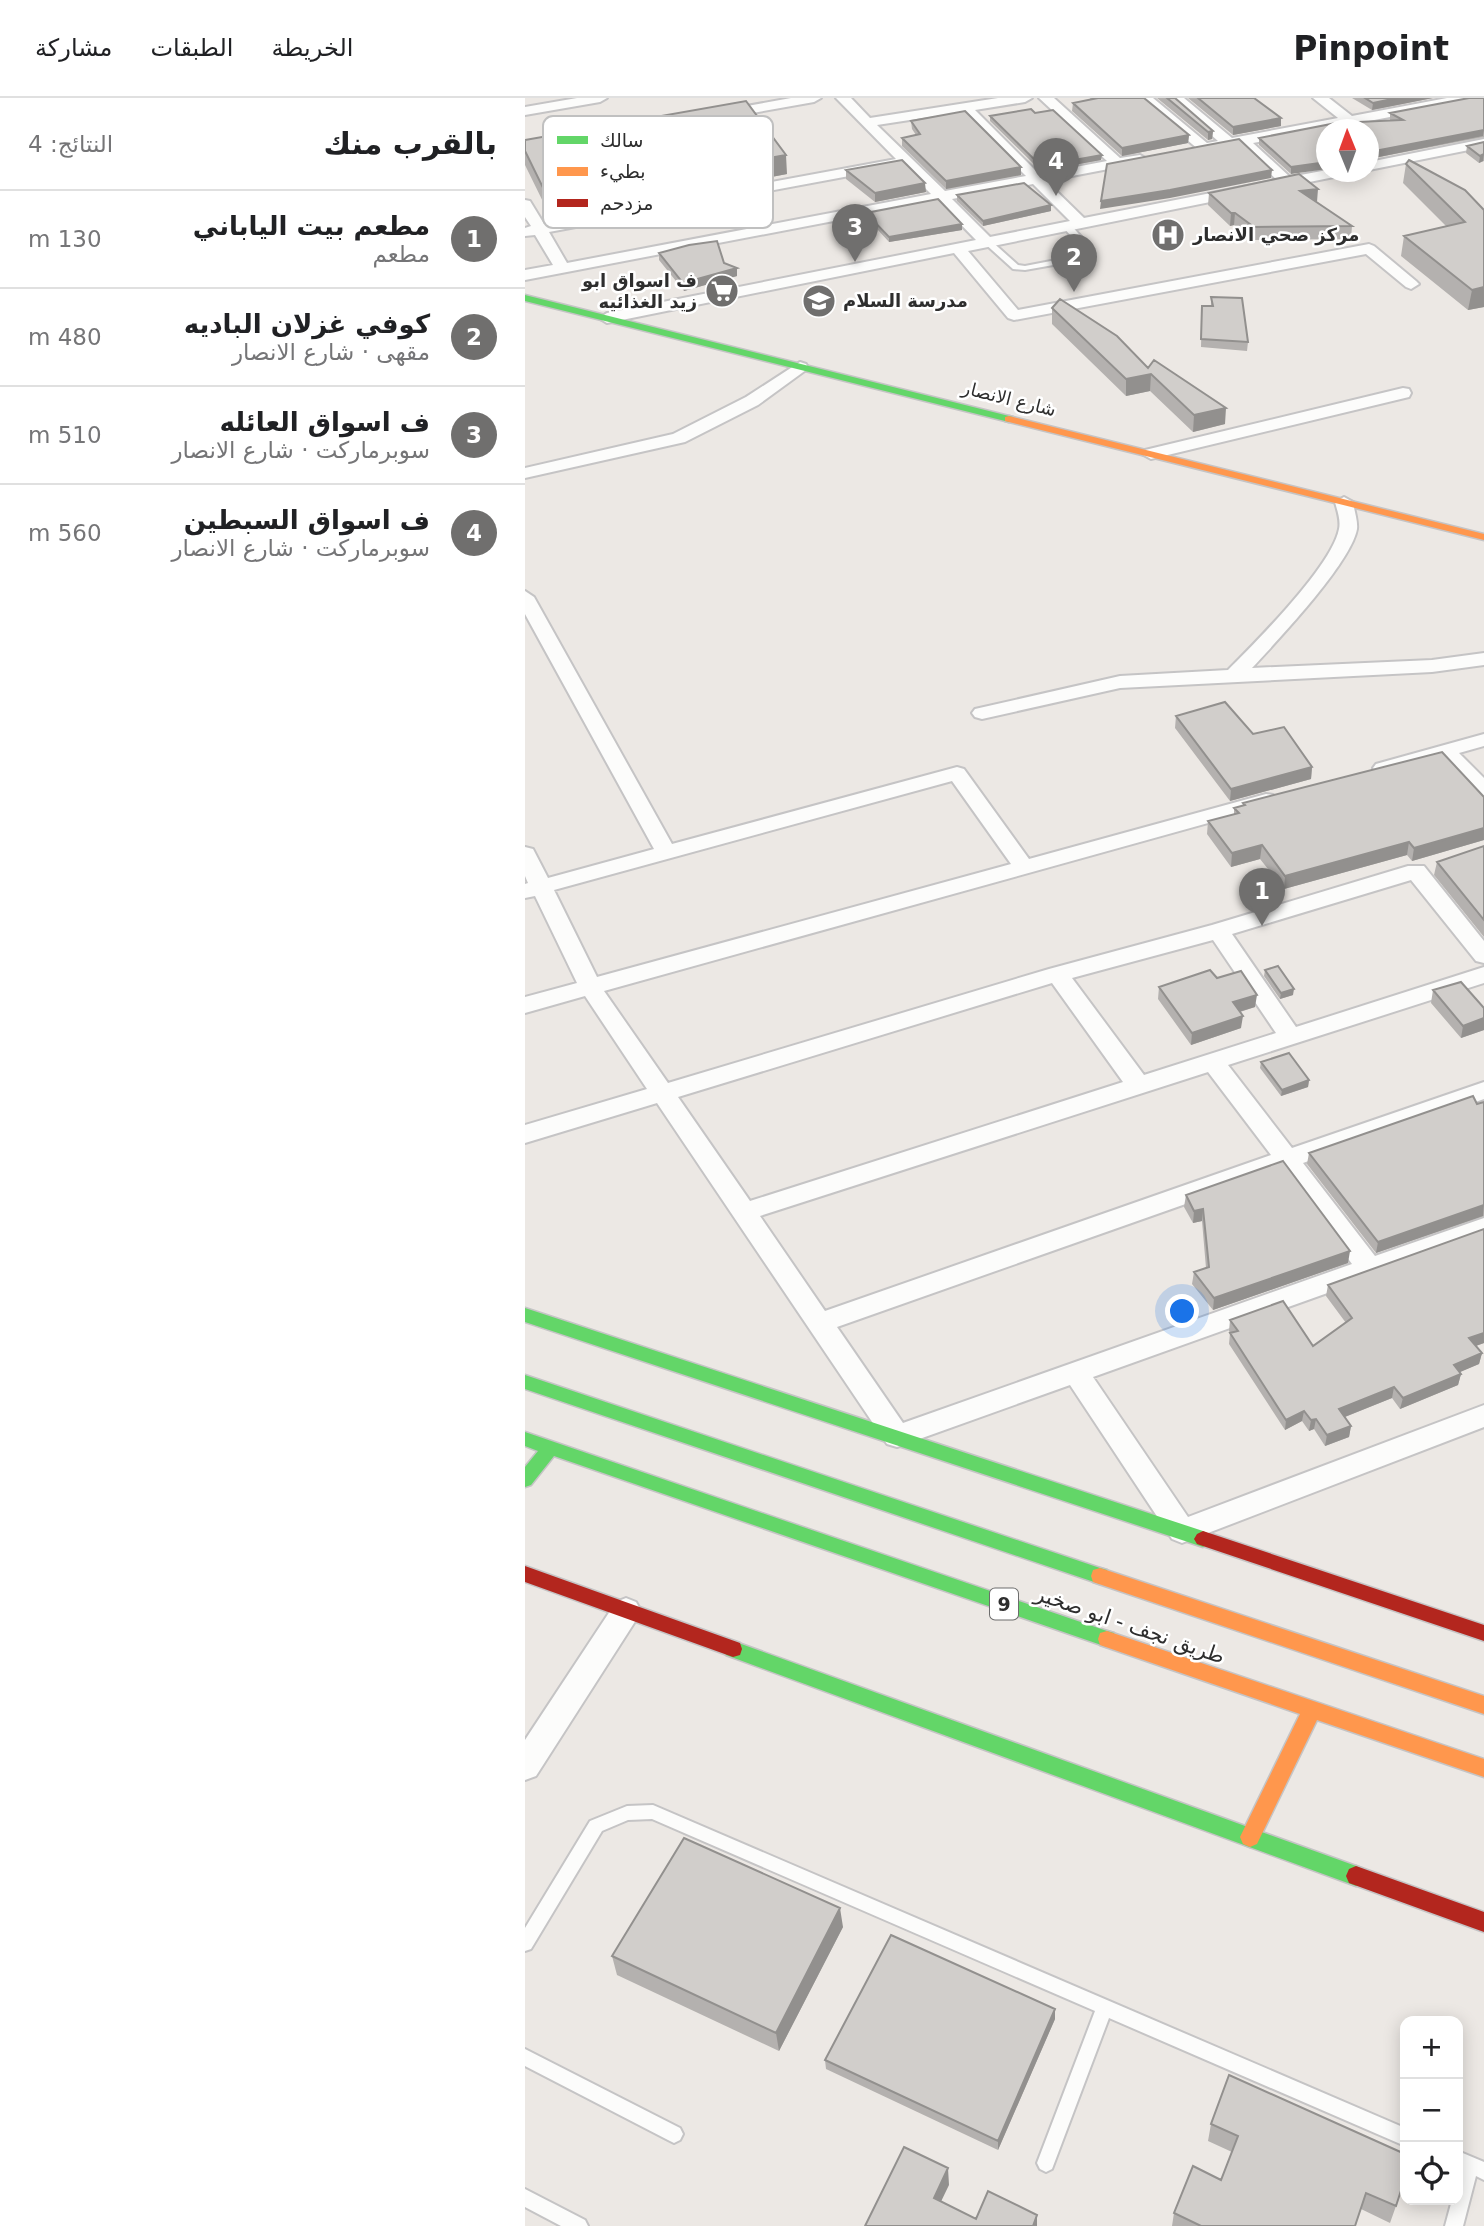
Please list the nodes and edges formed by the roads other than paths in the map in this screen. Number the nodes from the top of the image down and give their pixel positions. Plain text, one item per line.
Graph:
1 (600, 98) edge
2 (814, 98) edge
3 (843, 98) edge
4 (1025, 98) edge
5 (1046, 98) edge
6 (1145, 98) edge
7 (1176, 98) edge
8 (1320, 98) edge
9 (1469, 98) edge
10 (1431, 101) edge
11 (965, 107) junction
12 (525, 111) edge
13 (715, 116) edge
14 (1348, 119) edge
15 (1353, 119) edge
16 (868, 122) junction
17 (1316, 126) edge
18 (1235, 142) junction
19 (1484, 143) edge
20 (1154, 157) edge
21 (906, 161) junction
22 (1118, 164) junction
23 (1379, 164) edge
24 (1316, 176) edge
25 (1037, 178) junction
26 (1287, 182) junction
27 (773, 186) edge
28 (942, 196) junction
29 (525, 204) edge
30 (1072, 224) junction
31 (546, 228) edge
32 (771, 228) edge
33 (773, 228) edge
34 (541, 229) junction
35 (525, 232) edge
36 (986, 241) junction
37 (957, 247) junction
38 (562, 267) junction
39 (525, 275) edge
40 (1411, 284) dead end
41 (525, 298) edge
42 (607, 318) junction
43 (800, 367) junction
44 (1403, 393) dead end
45 (1151, 454) junction
46 (525, 473) edge
47 (1344, 502) junction
48 (1484, 537) edge
49 (525, 597) edge
50 (1484, 659) edge
51 (1234, 675) junction
52 (982, 713) dead end
53 (1484, 740) edge
54 (1446, 751) junction
55 (1367, 772) edge
56 (1484, 790) edge
57 (1287, 794) edge
58 (666, 852) junction
59 (525, 854) edge
60 (1439, 863) edge
61 (1024, 867) junction
62 (1416, 871) junction
63 (533, 889) edge
64 (1219, 931) junction
65 (1484, 956) edge
66 (1057, 974) junction
67 (1484, 975) edge
68 (590, 987) junction
69 (525, 1005) edge
70 (1290, 1036) junction
71 (1212, 1061) junction
72 (1138, 1085) junction
73 (1484, 1090) edge
74 (662, 1093) junction
75 (525, 1134) edge
76 (1287, 1158) junction
77 (744, 1212) junction
78 (1484, 1227) edge
79 (1369, 1266) junction
80 (525, 1315) edge
81 (820, 1322) junction
82 (1075, 1372) junction
83 (525, 1382) edge
84 (1484, 1416) edge
85 (897, 1436) junction
86 (525, 1439) edge
87 (549, 1448) junction
88 (525, 1480) edge
89 (1182, 1531) junction
90 (525, 1574) edge
91 (626, 1611) junction
92 (1484, 1633) edge
93 (1484, 1705) edge
94 (1312, 1710) junction
95 (525, 1766) edge
96 (1484, 1769) edge
97 (1250, 1837) junction
98 (1484, 1922) edge
99 (525, 1943) edge
100 (1105, 2007) junction
101 (525, 2057) edge
102 (674, 2133) dead end
103 (1400, 2135) edge
104 (1046, 2163) dead end
105 (1471, 2166) edge
106 (525, 2198) edge
107 (579, 2226) edge
108 (1454, 2226) edge

1 - 12 street
2 - 13 street
3 - 16 street
4 - 11 street
5 - 22 street
6 - 18 street
7 - 18 street
8 - 14 street
9 - 10 street
10 - 15 street
11 - 16 street
11 - 25 street
16 - 21 street
17 - 18 street
18 - 26 street
19 - 23 street
20 - 22 street
21 - 27 street
21 - 28 street
22 - 25 street
24 - 26 street
25 - 28 street
25 - 30 street
26 - 30 street
28 - 33 street
28 - 36 street
29 - 34 street
30 - 36 street
30 - 36 lane
31 - 34 street
32 - 38 street
34 - 35 street
34 - 38 street
36 - 37 street
37 - 40 street
37 - 42 street
38 - 39 street
41 - 42 main road, شارع الانصار
42 - 43 main road, شارع الانصار
43 - 45 main road, شارع الانصار
43 - 46 street
44 - 45 street
45 - 47 main road, شارع الانصار
47 - 48 main road, شارع الانصار
47 - 51 street
49 - 58 street
50 - 51 street
51 - 52 street
53 - 54 street
54 - 55 street
54 - 56 street
57 - 61 street
58 - 61 street
58 - 63 street
59 - 63 street
60 - 62 street
61 - 68 street
62 - 64 street
62 - 65 street
63 - 68 street
64 - 66 street
64 - 70 street
66 - 72 street
66 - 74 street
67 - 70 street
68 - 69 street
68 - 74 street
70 - 71 street
71 - 72 street
71 - 76 street
72 - 77 street
73 - 76 street
74 - 75 street
74 - 77 street
76 - 79 street
76 - 81 street
77 - 81 street
78 - 79 street
79 - 82 street
80 - 85 main road
81 - 85 street
82 - 85 street
82 - 89 street
83 - 93 main road, طريق نجف - ابو صخير
84 - 89 street
85 - 89 main road
86 - 87 main road, طريق نجف - ابو صخير / 9
87 - 88 main road
87 - 94 main road, طريق نجف - ابو صخير / 9
89 - 92 main road
90 - 91 main road
91 - 95 street
91 - 97 main road
94 - 96 main road, طريق نجف - ابو صخير / 9
94 - 97 main road
97 - 98 main road
99 - 100 lane
100 - 103 lane
100 - 104 lane
101 - 102 lane
105 - 108 lane
106 - 107 lane

